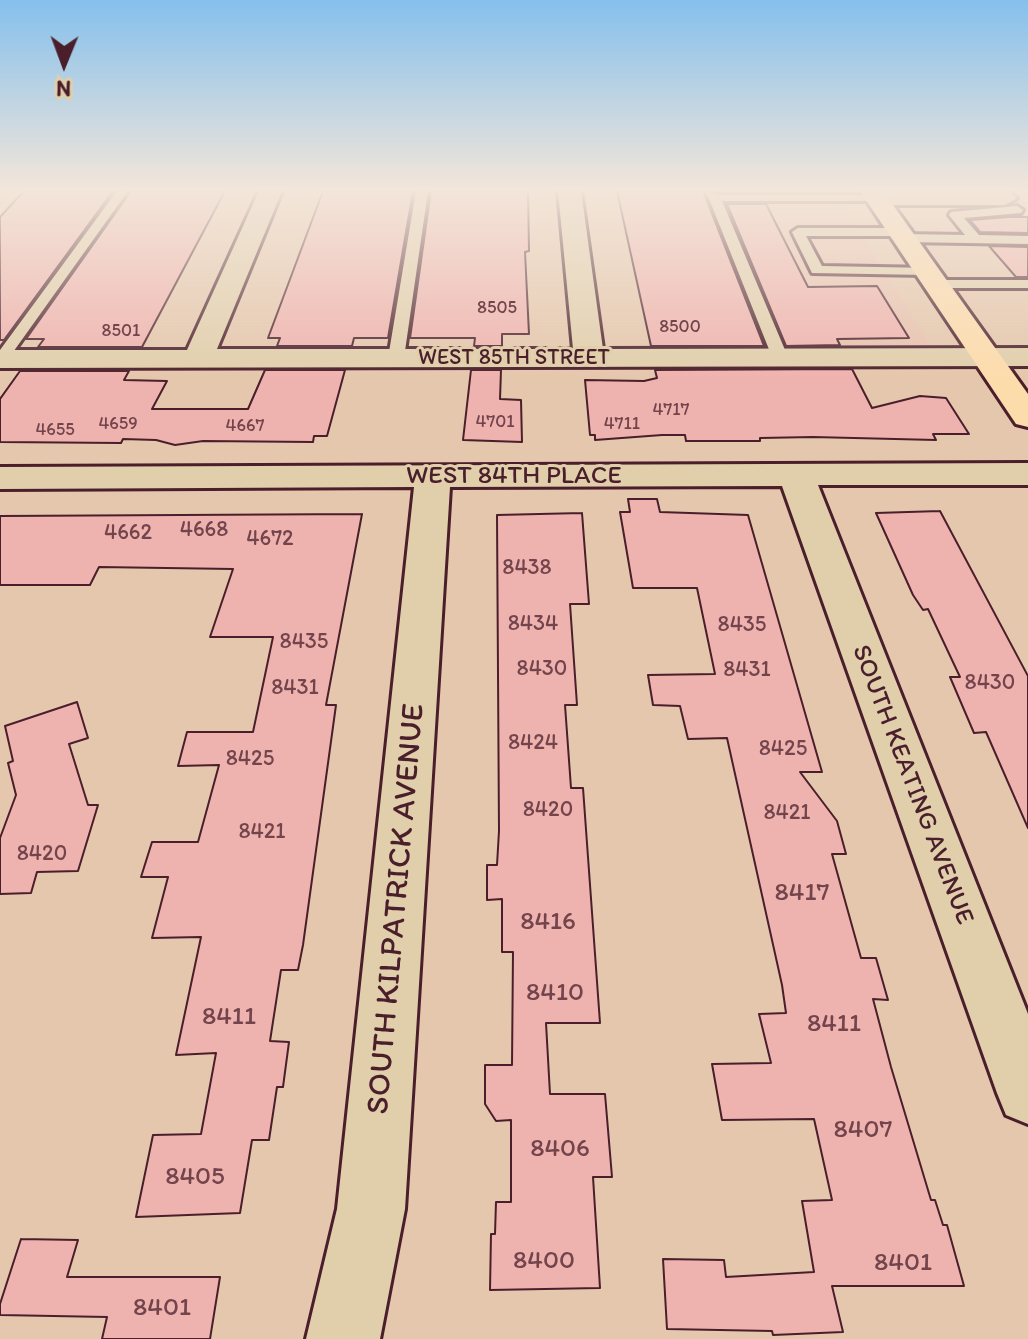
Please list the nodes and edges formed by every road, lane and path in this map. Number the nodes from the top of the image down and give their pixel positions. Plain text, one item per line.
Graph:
1 (77, 253) edge
2 (244, 253) edge
3 (412, 253) edge
4 (576, 253) edge
5 (738, 253) edge
6 (809, 253) edge
7 (914, 253) edge
8 (931, 278) junction
9 (1028, 284) edge
10 (780, 357) junction
11 (985, 357) junction
12 (1028, 357) edge
13 (396, 358) junction
14 (589, 358) junction
15 (0, 359) edge
16 (198, 359) junction
17 (1023, 403) edge
18 (1028, 474) edge
19 (796, 476) junction
20 (433, 477) junction
21 (0, 478) edge
22 (1028, 1093) edge
23 (343, 1339) edge

1 - 15 lane
2 - 16 street
3 - 13 lane
4 - 14 street
5 - 10 lane
6 - 8 lane
7 - 8 main road
8 - 9 lane
8 - 11 main road
10 - 11 street, WEST 85TH STREET
10 - 14 street, WEST 85TH STREET
11 - 12 street, WEST 85TH STREET
11 - 17 main road
13 - 14 street, WEST 85TH STREET
13 - 16 street, WEST 85TH STREET
15 - 16 street, WEST 85TH STREET
18 - 19 street, WEST 84TH PLACE
19 - 20 street, WEST 84TH PLACE
19 - 22 street, SOUTH KEATING AVENUE
20 - 21 street, WEST 84TH PLACE
20 - 23 street, SOUTH KILPATRICK AVENUE

